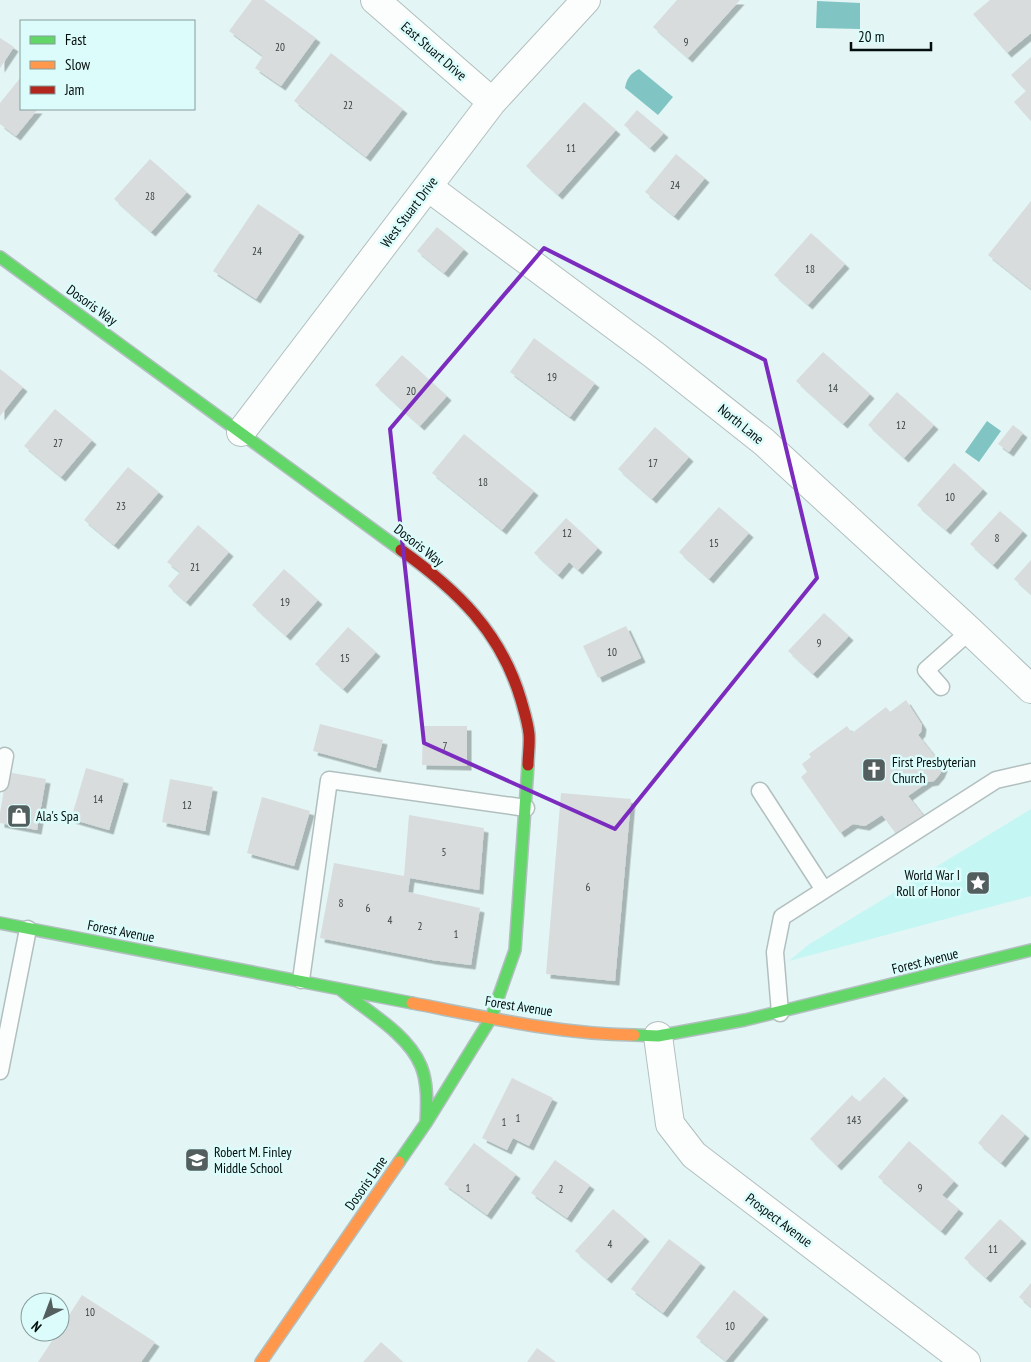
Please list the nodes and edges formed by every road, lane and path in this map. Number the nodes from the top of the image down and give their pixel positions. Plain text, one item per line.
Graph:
1 (375, 0) edge
2 (586, 0) edge
3 (492, 102) junction
4 (428, 187) junction
5 (0, 257) edge
6 (241, 432) junction
7 (970, 631) junction
8 (941, 687) dead end
9 (1031, 689) edge
10 (5, 756) dead end
11 (1031, 772) edge
12 (0, 783) edge
13 (760, 791) dead end
14 (526, 808) junction
15 (824, 890) junction
16 (0, 923) edge
17 (28, 928) junction
18 (1031, 950) edge
19 (301, 980) junction
20 (337, 988) junction
21 (780, 1013) junction
22 (491, 1018) junction
23 (658, 1036) junction
24 (0, 1071) edge
25 (426, 1123) junction
26 (260, 1362) edge
27 (966, 1362) edge

1 - 3 street, East Stuart Drive
2 - 3 street, West Stuart Drive
3 - 4 street, West Stuart Drive
4 - 6 street, West Stuart Drive
4 - 7 street, North Lane
5 - 6 street, Dosoris Way
6 - 14 street, Dosoris Way
7 - 8 lane
7 - 9 street, North Lane
10 - 12 lane
11 - 15 lane
13 - 15 lane
14 - 19 lane
14 - 22 street, Dosoris Way
15 - 21 lane
16 - 17 street, Forest Avenue
17 - 19 street, Forest Avenue
17 - 24 lane
18 - 21 street, Forest Avenue
19 - 20 street, Forest Avenue
20 - 22 street, Forest Avenue
20 - 25 street
21 - 23 street, Forest Avenue
22 - 23 street, Forest Avenue
22 - 25 street, Dosoris Lane
23 - 27 street, Prospect Avenue
25 - 26 street, Dosoris Lane

